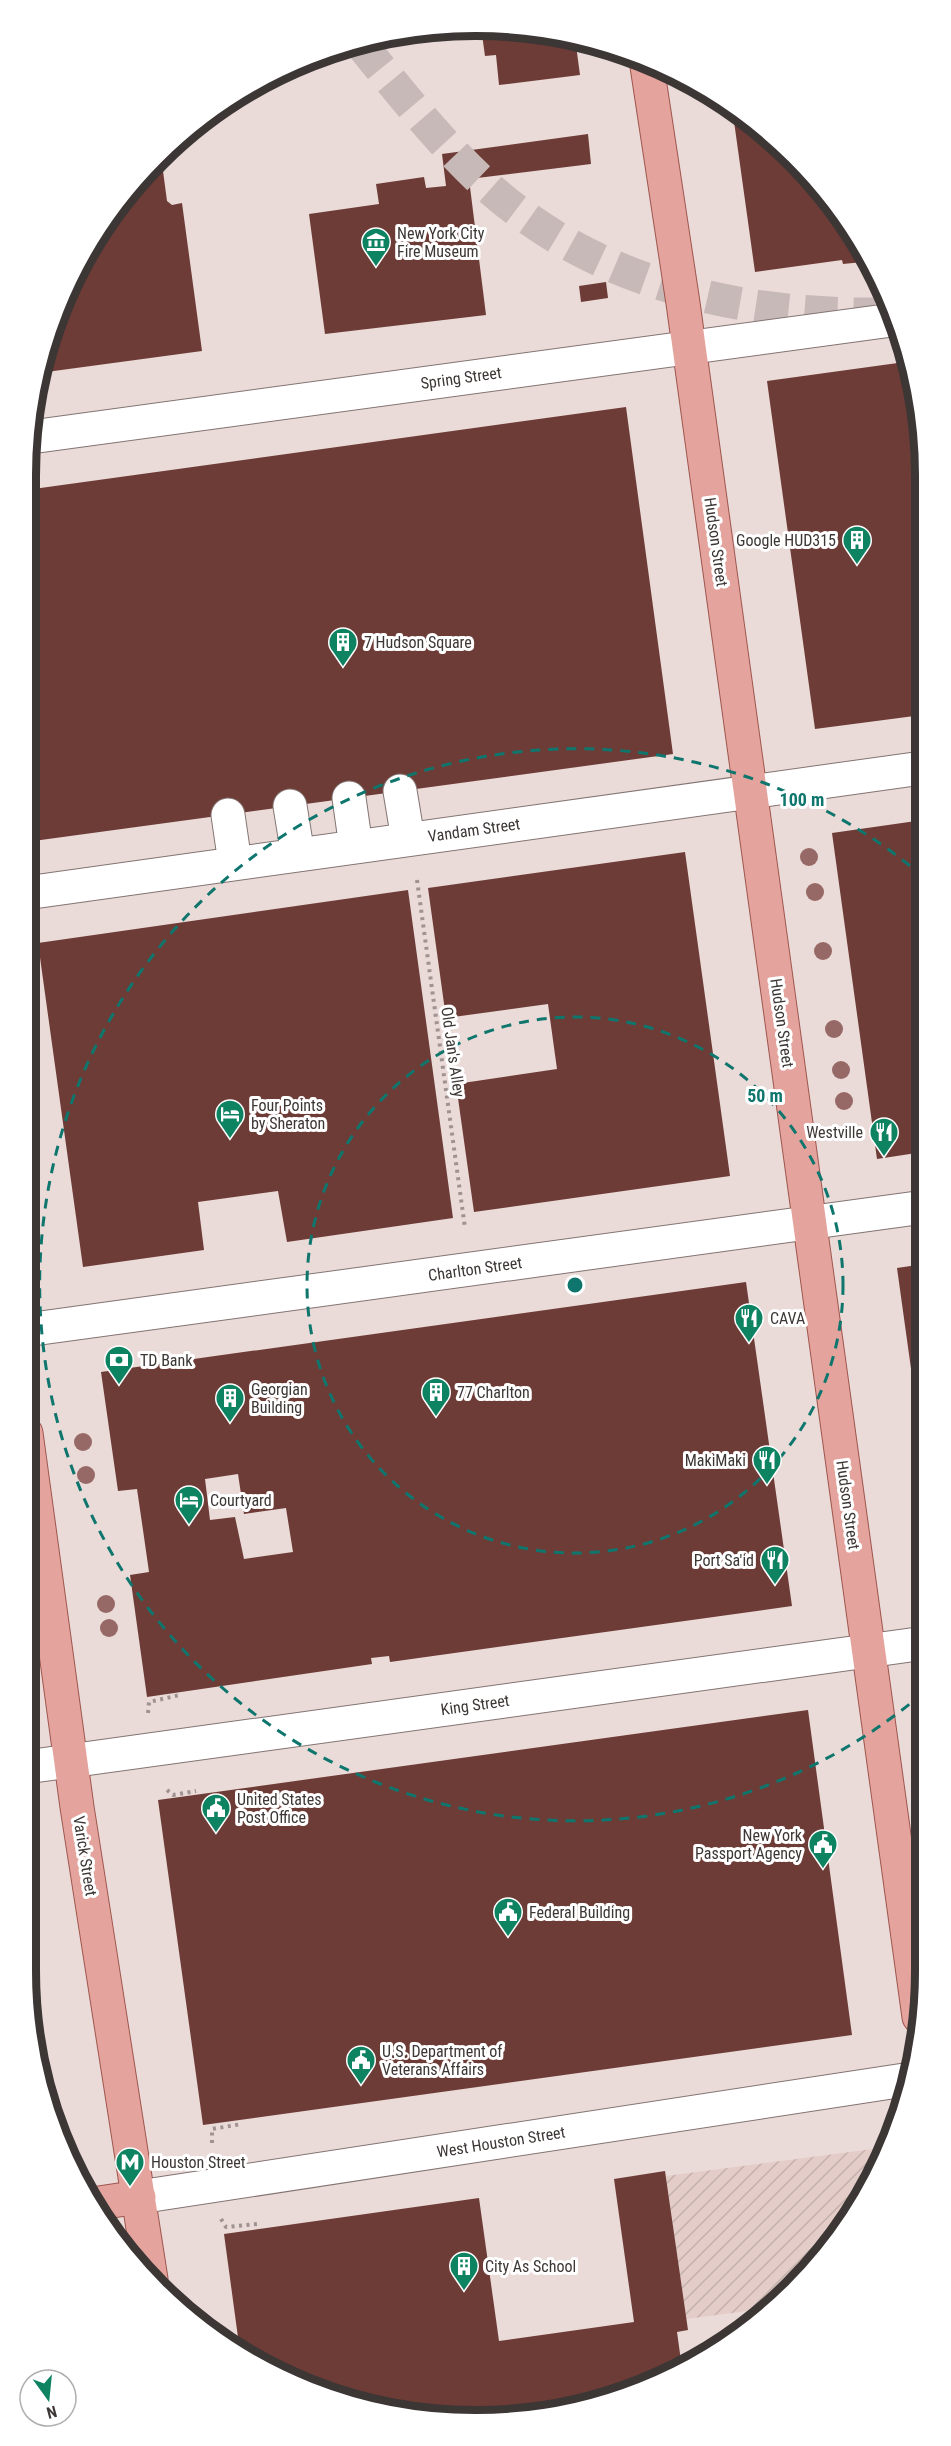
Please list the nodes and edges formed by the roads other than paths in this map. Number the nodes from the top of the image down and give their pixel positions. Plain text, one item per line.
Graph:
1 (648, 71) edge
2 (887, 321) edge
3 (689, 348) junction
4 (38, 436) edge
5 (915, 769) edge
6 (400, 791) dead end
7 (750, 792) junction
8 (349, 798) dead end
9 (290, 806) dead end
10 (228, 815) dead end
11 (408, 839) junction
12 (357, 847) junction
13 (298, 855) junction
14 (235, 863) junction
15 (36, 892) edge
16 (915, 1208) edge
17 (810, 1223) junction
18 (36, 1329) edge
19 (36, 1506) edge
20 (915, 1644) edge
21 (869, 1651) junction
22 (71, 1761) junction
23 (36, 1766) edge
24 (915, 1984) edge
25 (901, 2081) edge
26 (139, 2197) junction
27 (102, 2202) edge
28 (149, 2264) edge

1 - 3 main road, Hudson Street
2 - 3 street, Spring Street
3 - 4 street, Spring Street
3 - 7 main road, Hudson Street
5 - 7 street, Vandam Street
6 - 11 street
7 - 11 street, Vandam Street
7 - 17 main road, Hudson Street
8 - 12 street
9 - 13 street
10 - 14 street
11 - 12 street, Vandam Street
12 - 13 street, Vandam Street
13 - 14 street, Vandam Street
14 - 15 street, Vandam Street
16 - 17 street, Charlton Street
17 - 18 street, Charlton Street
17 - 21 main road, Hudson Street
19 - 22 main road, Varick Street
20 - 21 street, King Street
21 - 22 street, King Street
21 - 24 main road, Hudson Street
22 - 23 street, King Street
22 - 26 main road, Varick Street
25 - 26 street, West Houston Street
26 - 27 main road, West Houston Street
26 - 28 main road, Varick Street

